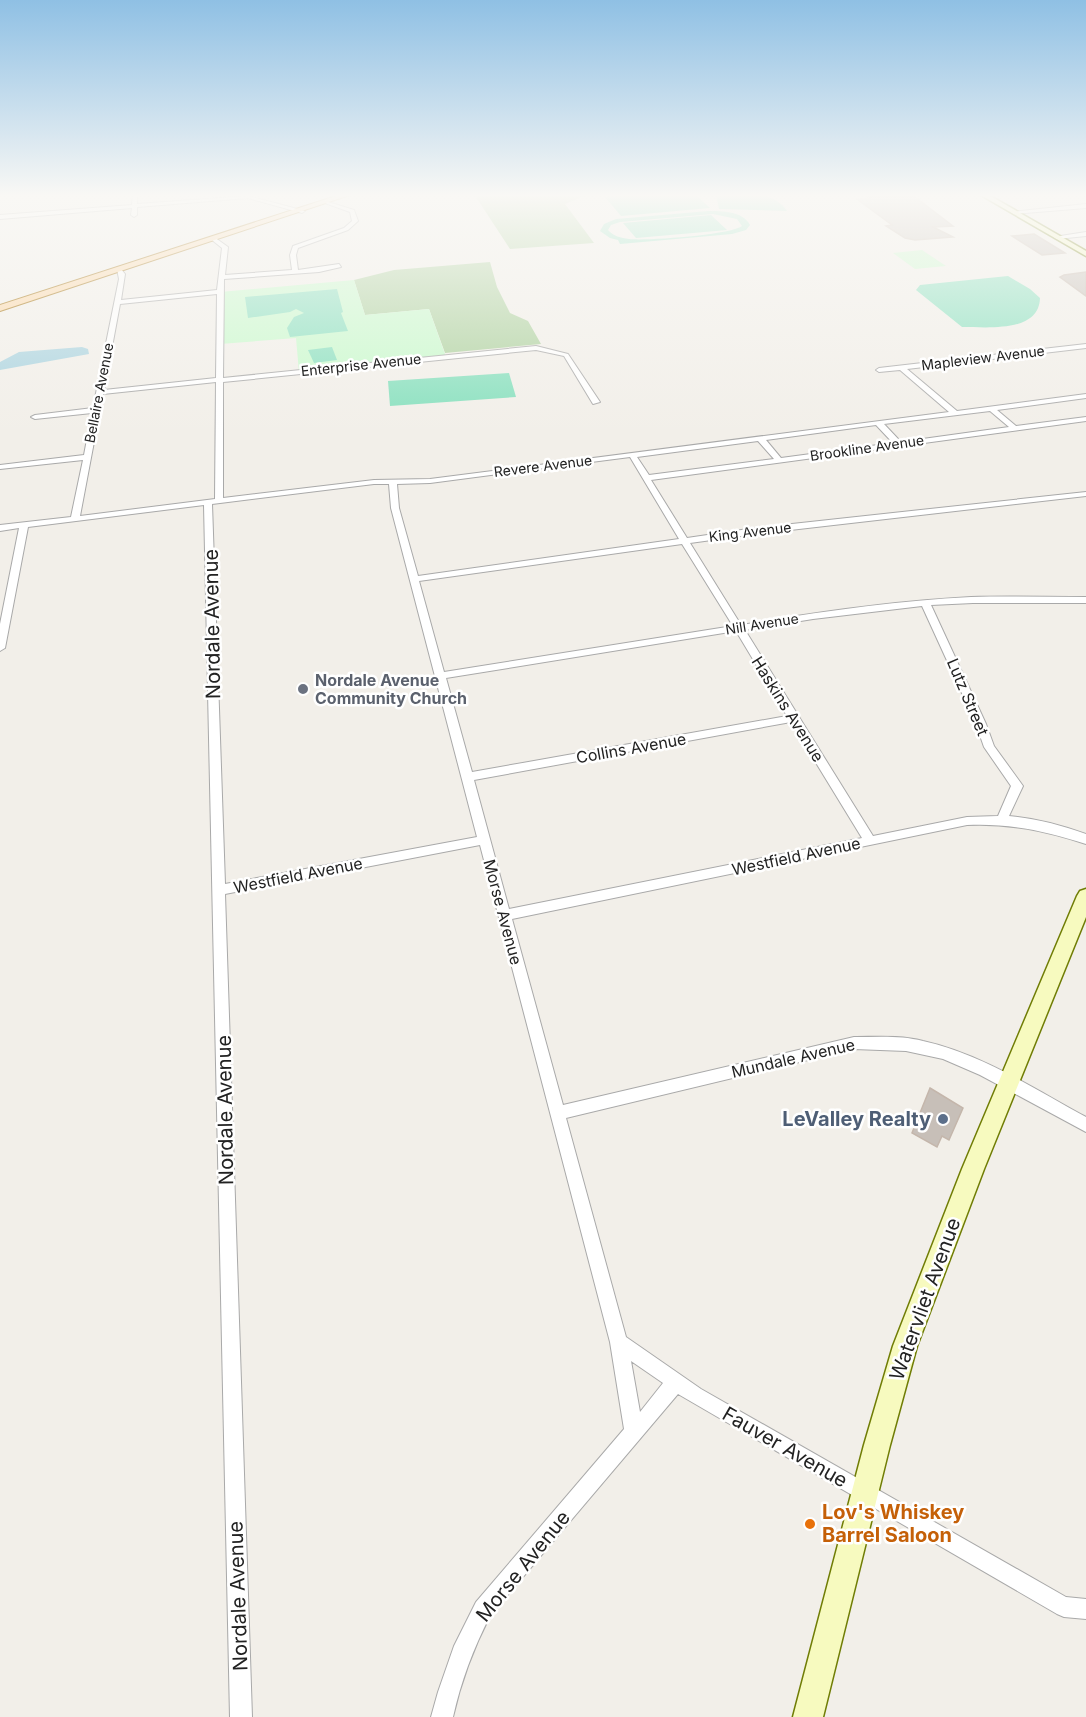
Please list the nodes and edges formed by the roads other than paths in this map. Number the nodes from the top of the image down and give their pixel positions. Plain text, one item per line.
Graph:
1 (106, 274) edge
2 (122, 274) edge
3 (264, 274) edge
4 (222, 277) joint
5 (220, 292) junction
6 (117, 302) junction
7 (0, 308) edge
8 (1086, 346) edge
9 (902, 368) junction
10 (879, 370) dead end
11 (220, 380) junction
12 (100, 392) junction
13 (1086, 396) edge
14 (596, 402) dead end
15 (991, 408) junction
16 (96, 410) junction
17 (955, 413) junction
18 (35, 417) dead end
19 (1086, 419) edge
20 (878, 423) junction
21 (1014, 428) junction
22 (760, 438) junction
23 (898, 443) junction
24 (632, 455) junction
25 (87, 457) junction
26 (779, 460) junction
27 (0, 467) edge
28 (647, 478) junction
29 (393, 481) junction
30 (1086, 494) edge
31 (213, 502) junction
32 (75, 519) junction
33 (24, 525) junction
34 (0, 528) edge
35 (684, 540) junction
36 (414, 579) junction
37 (1086, 600) edge
38 (925, 603) junction
39 (739, 628) junction
40 (0, 648) edge
41 (440, 675) junction
42 (794, 718) junction
43 (468, 777) junction
44 (1002, 819) junction
45 (1086, 839) edge
46 (483, 840) junction
47 (870, 841) junction
48 (220, 890) junction
49 (1086, 896) edge
50 (505, 915) junction
51 (1009, 1084) junction
52 (557, 1113) junction
53 (1086, 1125) edge
54 (619, 1342) junction
55 (676, 1382) junction
56 (634, 1432) junction
57 (865, 1492) junction
58 (1086, 1608) edge
59 (241, 1717) edge
60 (442, 1717) edge
61 (808, 1717) edge

1 - 7 main road
2 - 6 street, Bellaire Avenue
3 - 4 street
4 - 5 street, Nordale Avenue
5 - 6 street
5 - 11 street, Nordale Avenue
6 - 12 street, Bellaire Avenue
8 - 9 street, Mapleview Avenue
9 - 10 street, Mapleview Avenue
9 - 17 street
11 - 12 street, Enterprise Avenue
11 - 14 street, Enterprise Avenue
11 - 31 street, Nordale Avenue
12 - 16 street, Bellaire Avenue
13 - 15 street, Revere Avenue
15 - 17 street, Revere Avenue
15 - 21 street
16 - 18 street
16 - 25 street, Bellaire Avenue
17 - 20 street, Revere Avenue
19 - 21 street, Brookline Avenue
20 - 22 street, Revere Avenue
20 - 23 street
21 - 23 street, Brookline Avenue
22 - 24 street, Revere Avenue
22 - 26 street
23 - 26 street, Brookline Avenue
24 - 28 street, Haskins Avenue
24 - 29 street, Revere Avenue
25 - 27 street
25 - 32 street, Bellaire Avenue
26 - 28 street, Brookline Avenue
28 - 35 street, Haskins Avenue
29 - 31 street, Revere Avenue
29 - 36 street, Morse Avenue
30 - 35 street, King Avenue
31 - 32 street, Revere Avenue
31 - 48 street, Nordale Avenue
32 - 33 street, Revere Avenue
33 - 34 street, Revere Avenue
33 - 40 street
35 - 36 street, King Avenue
35 - 39 street, Haskins Avenue
36 - 41 street, Morse Avenue
37 - 38 street, Nill Avenue
38 - 39 street, Nill Avenue
38 - 44 street, Lutz Street
39 - 41 street, Nill Avenue
39 - 42 street, Haskins Avenue
41 - 43 street, Morse Avenue
42 - 43 street, Collins Avenue
42 - 47 street, Haskins Avenue
43 - 46 street, Morse Avenue
44 - 45 street, Westfield Avenue
44 - 47 street, Westfield Avenue
46 - 48 street, Westfield Avenue
46 - 50 street, Morse Avenue
47 - 50 street, Westfield Avenue
48 - 59 street, Nordale Avenue
49 - 51 street, Watervliet Avenue
50 - 52 street, Morse Avenue
51 - 52 street, Mundale Avenue
51 - 53 street, Mundale Avenue
51 - 57 street, Watervliet Avenue
52 - 54 street, Morse Avenue
54 - 55 street
54 - 56 street, Morse Avenue
55 - 56 street, Morse Avenue
55 - 57 street, Fauver Avenue
56 - 60 street, Morse Avenue
57 - 58 street, Fauver Avenue
57 - 61 street, Watervliet Avenue

